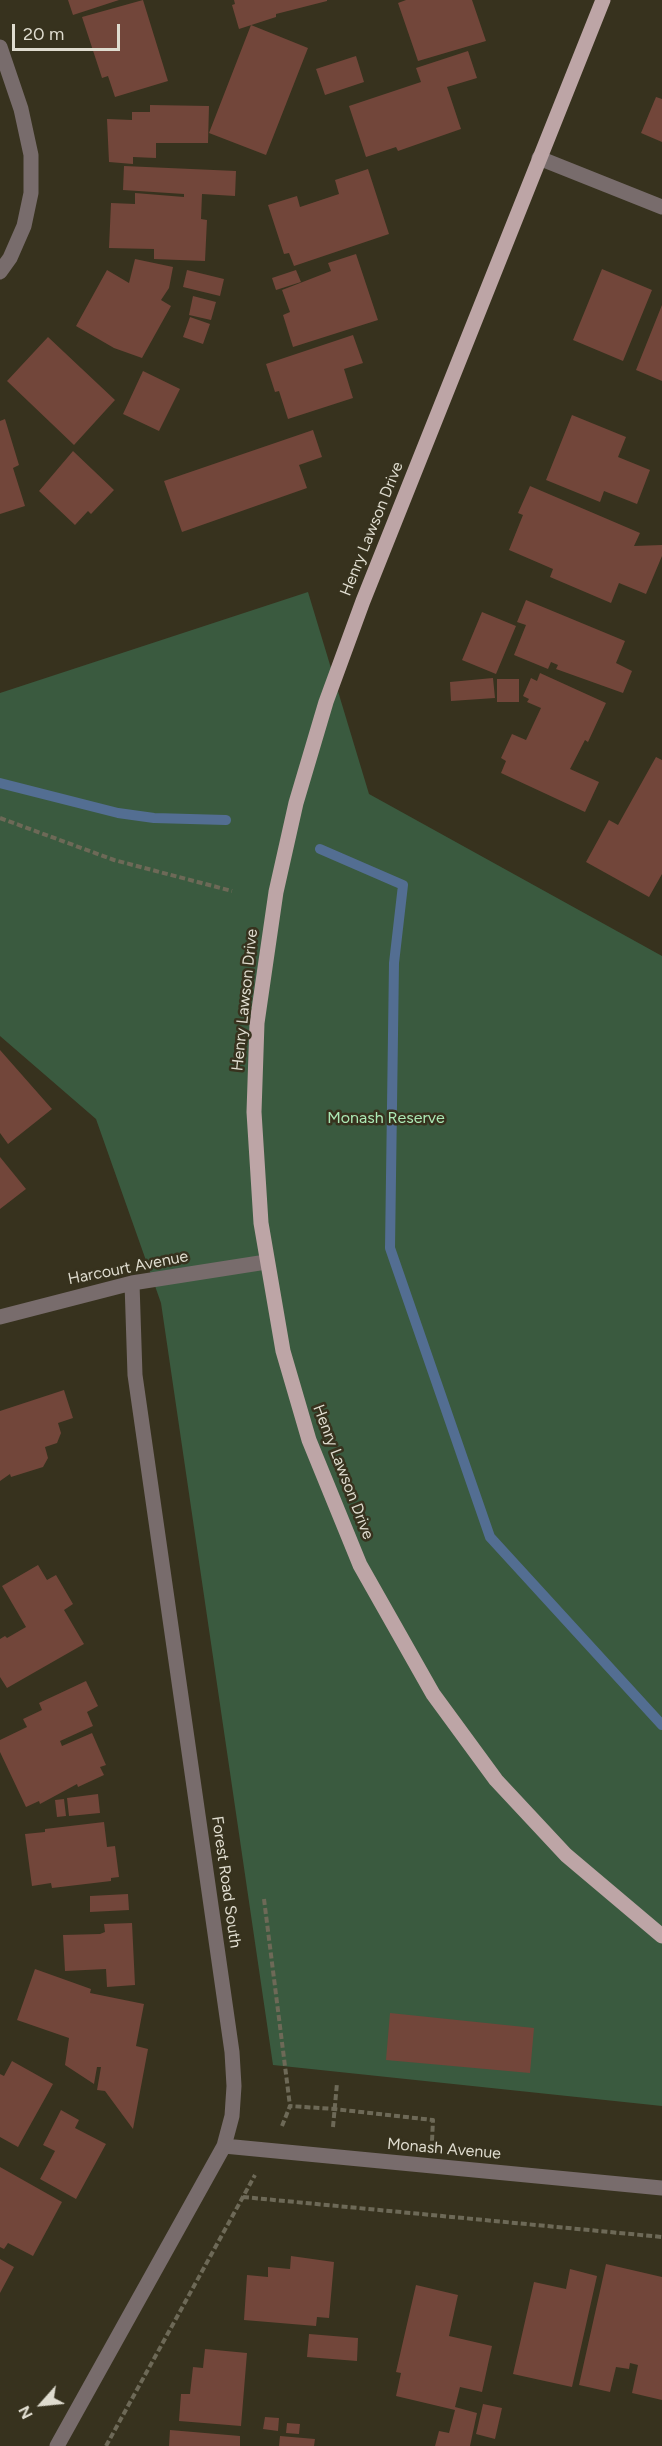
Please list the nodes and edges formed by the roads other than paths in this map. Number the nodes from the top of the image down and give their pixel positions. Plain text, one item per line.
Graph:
1 (603, 0) edge
2 (0, 47) edge
3 (539, 158) junction
4 (662, 207) edge
5 (0, 272) edge
6 (266, 1262) junction
7 (132, 1283) junction
8 (0, 1317) edge
9 (662, 1936) edge
10 (224, 2146) junction
11 (662, 2188) edge
12 (57, 2446) edge

1 - 3 main road, Henry Lawson Drive
2 - 5 street
3 - 4 street
3 - 6 main road, Henry Lawson Drive
6 - 7 street, Harcourt Avenue
6 - 9 main road, Henry Lawson Drive
7 - 8 street, Harcourt Avenue
7 - 10 street, Forest Road South
10 - 11 street, Monash Avenue
10 - 12 street, Forest Road South

